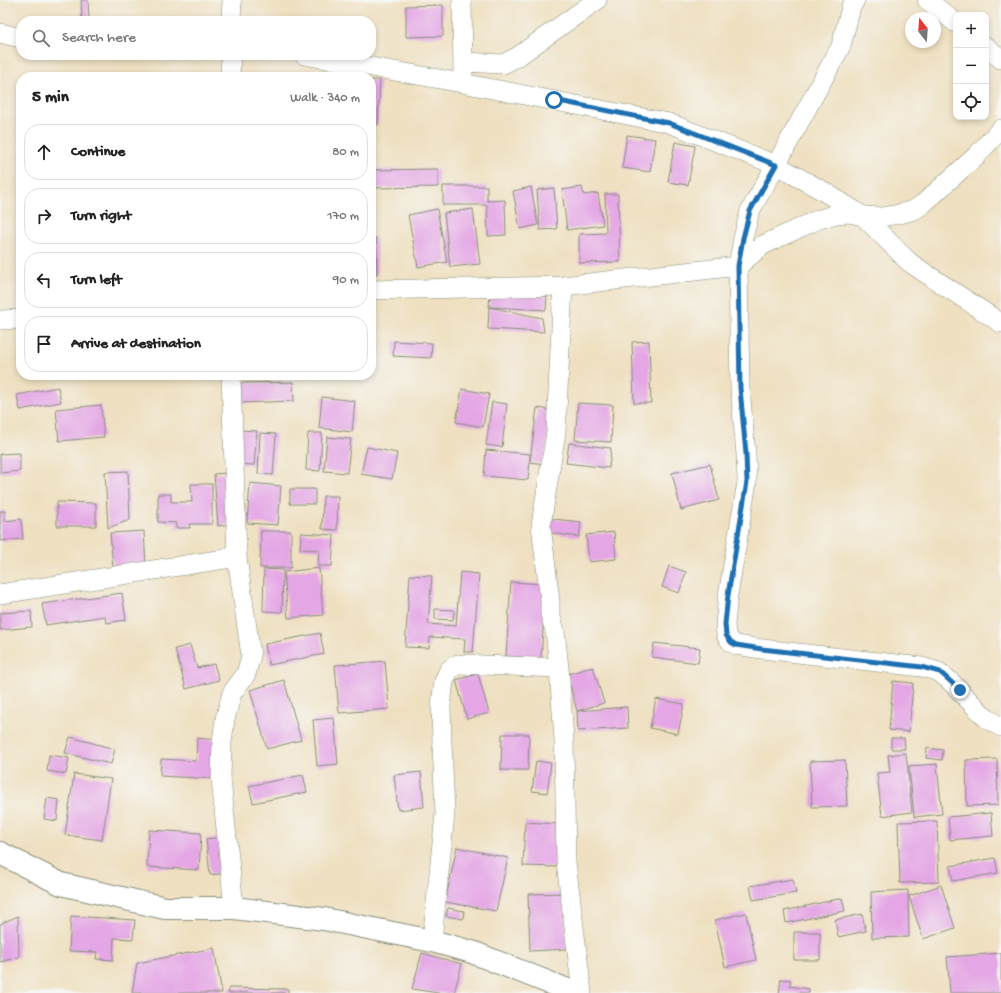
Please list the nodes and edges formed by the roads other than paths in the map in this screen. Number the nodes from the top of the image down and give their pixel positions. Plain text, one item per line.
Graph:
1 (232, 0) edge
2 (462, 0) edge
3 (597, 0) edge
4 (855, 0) edge
5 (928, 0) edge
6 (231, 16) edge
7 (953, 21) edge
8 (0, 33) edge
9 (16, 37) edge
10 (987, 48) edge
11 (1001, 59) edge
12 (231, 60) edge
13 (332, 60) edge
14 (463, 62) junction
15 (230, 72) edge
16 (462, 83) junction
17 (1001, 129) edge
18 (776, 165) junction
19 (863, 216) junction
20 (738, 266) junction
21 (563, 286) junction
22 (376, 290) edge
23 (16, 319) edge
24 (0, 320) edge
25 (1001, 323) edge
26 (231, 380) edge
27 (237, 557) junction
28 (0, 594) edge
29 (559, 668) junction
30 (1001, 728) edge
31 (0, 853) edge
32 (234, 908) junction
33 (432, 941) junction
34 (575, 993) edge
35 (582, 993) edge

1 - 6 street
2 - 14 street
3 - 14 street
4 - 18 street
5 - 7 street
8 - 9 street
10 - 11 street
12 - 15 street
13 - 16 street
14 - 16 street
16 - 18 street
17 - 19 street
18 - 19 street
18 - 20 street
19 - 20 street
19 - 25 street
20 - 21 street
20 - 30 street
21 - 22 street
21 - 29 street
23 - 24 street
26 - 27 street
27 - 28 street
27 - 32 street
29 - 33 street
29 - 35 street
31 - 32 street
32 - 33 street
33 - 34 street

